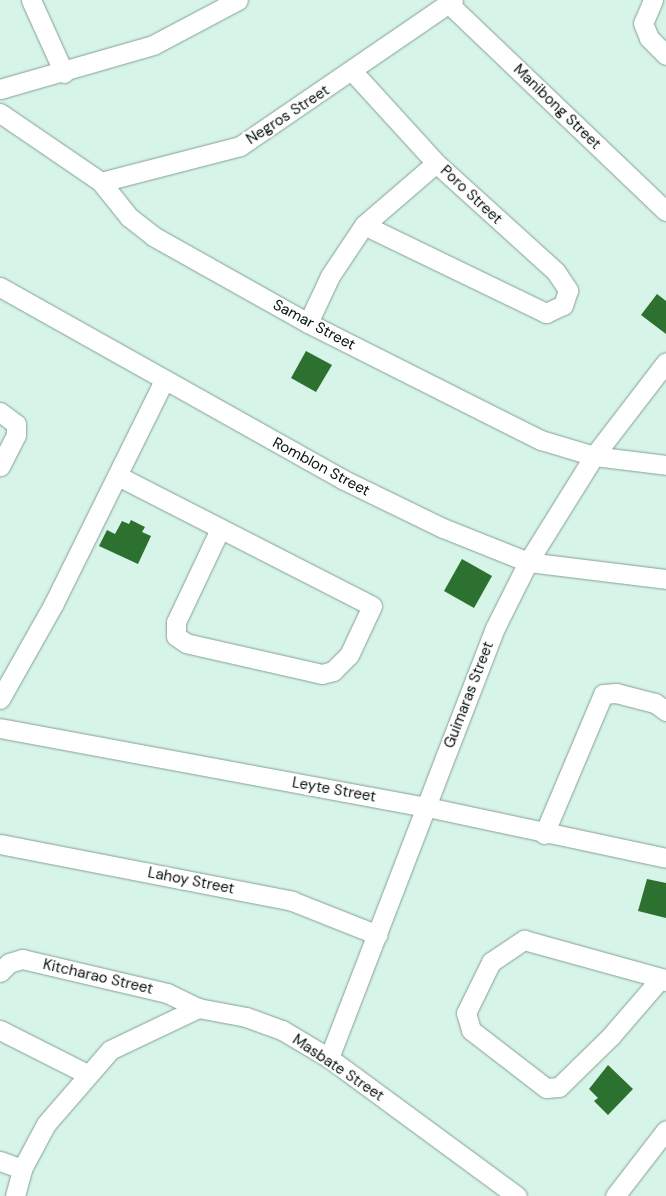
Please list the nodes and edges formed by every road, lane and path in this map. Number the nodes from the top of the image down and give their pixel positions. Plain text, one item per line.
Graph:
1 (31, 0) edge
2 (238, 0) edge
3 (653, 0) edge
4 (451, 2) edge
5 (666, 55) edge
6 (64, 72) junction
7 (353, 72) junction
8 (0, 89) edge
9 (0, 113) edge
10 (436, 163) junction
11 (101, 182) junction
12 (666, 211) edge
13 (364, 225) junction
14 (0, 288) edge
15 (308, 323) junction
16 (666, 362) edge
17 (162, 382) junction
18 (0, 412) edge
19 (594, 456) junction
20 (666, 465) edge
21 (0, 466) edge
22 (118, 476) junction
23 (219, 531) junction
24 (528, 562) junction
25 (666, 579) edge
26 (0, 699) edge
27 (666, 712) edge
28 (0, 728) edge
29 (427, 807) junction
30 (544, 834) junction
31 (0, 844) edge
32 (666, 858) edge
33 (378, 935) junction
34 (0, 972) edge
35 (663, 980) edge
36 (198, 1008) junction
37 (0, 1030) edge
38 (329, 1058) junction
39 (87, 1074) junction
40 (666, 1130) edge
41 (0, 1161) edge
42 (22, 1170) junction
43 (15, 1196) edge
44 (517, 1196) edge
45 (615, 1196) edge

1 - 6 street
2 - 6 street
3 - 5 street
4 - 7 street, Negros Street
4 - 12 street, Manibong Street
6 - 8 street
7 - 10 street, Poro Street
7 - 11 street, Negros Street
9 - 11 street, Samar Street
10 - 13 street
10 - 13 street, Poro Street
11 - 15 street, Samar Street
13 - 15 street
14 - 17 street, Romblon Street
15 - 19 street, Samar Street
16 - 19 street, Guimaras Street
17 - 22 street
17 - 24 street, Romblon Street
18 - 21 street
19 - 20 street, Samar Street
19 - 24 street, Guimaras Street
22 - 23 street
22 - 26 street
23 - 23 street
24 - 25 street, Romblon Street
24 - 29 street, Guimaras Street
27 - 30 street
28 - 29 street, Leyte Street
29 - 30 street, Leyte Street
29 - 33 street, Guimaras Street
30 - 32 street, Leyte Street
31 - 33 street, Lahoy Street
33 - 38 street, Guimaras Street
34 - 36 street, Kitcharao Street
35 - 35 street
36 - 38 street, Masbate Street
36 - 39 street
37 - 39 street
38 - 44 street, Masbate Street
39 - 42 street
40 - 45 street
41 - 42 street
42 - 43 street

